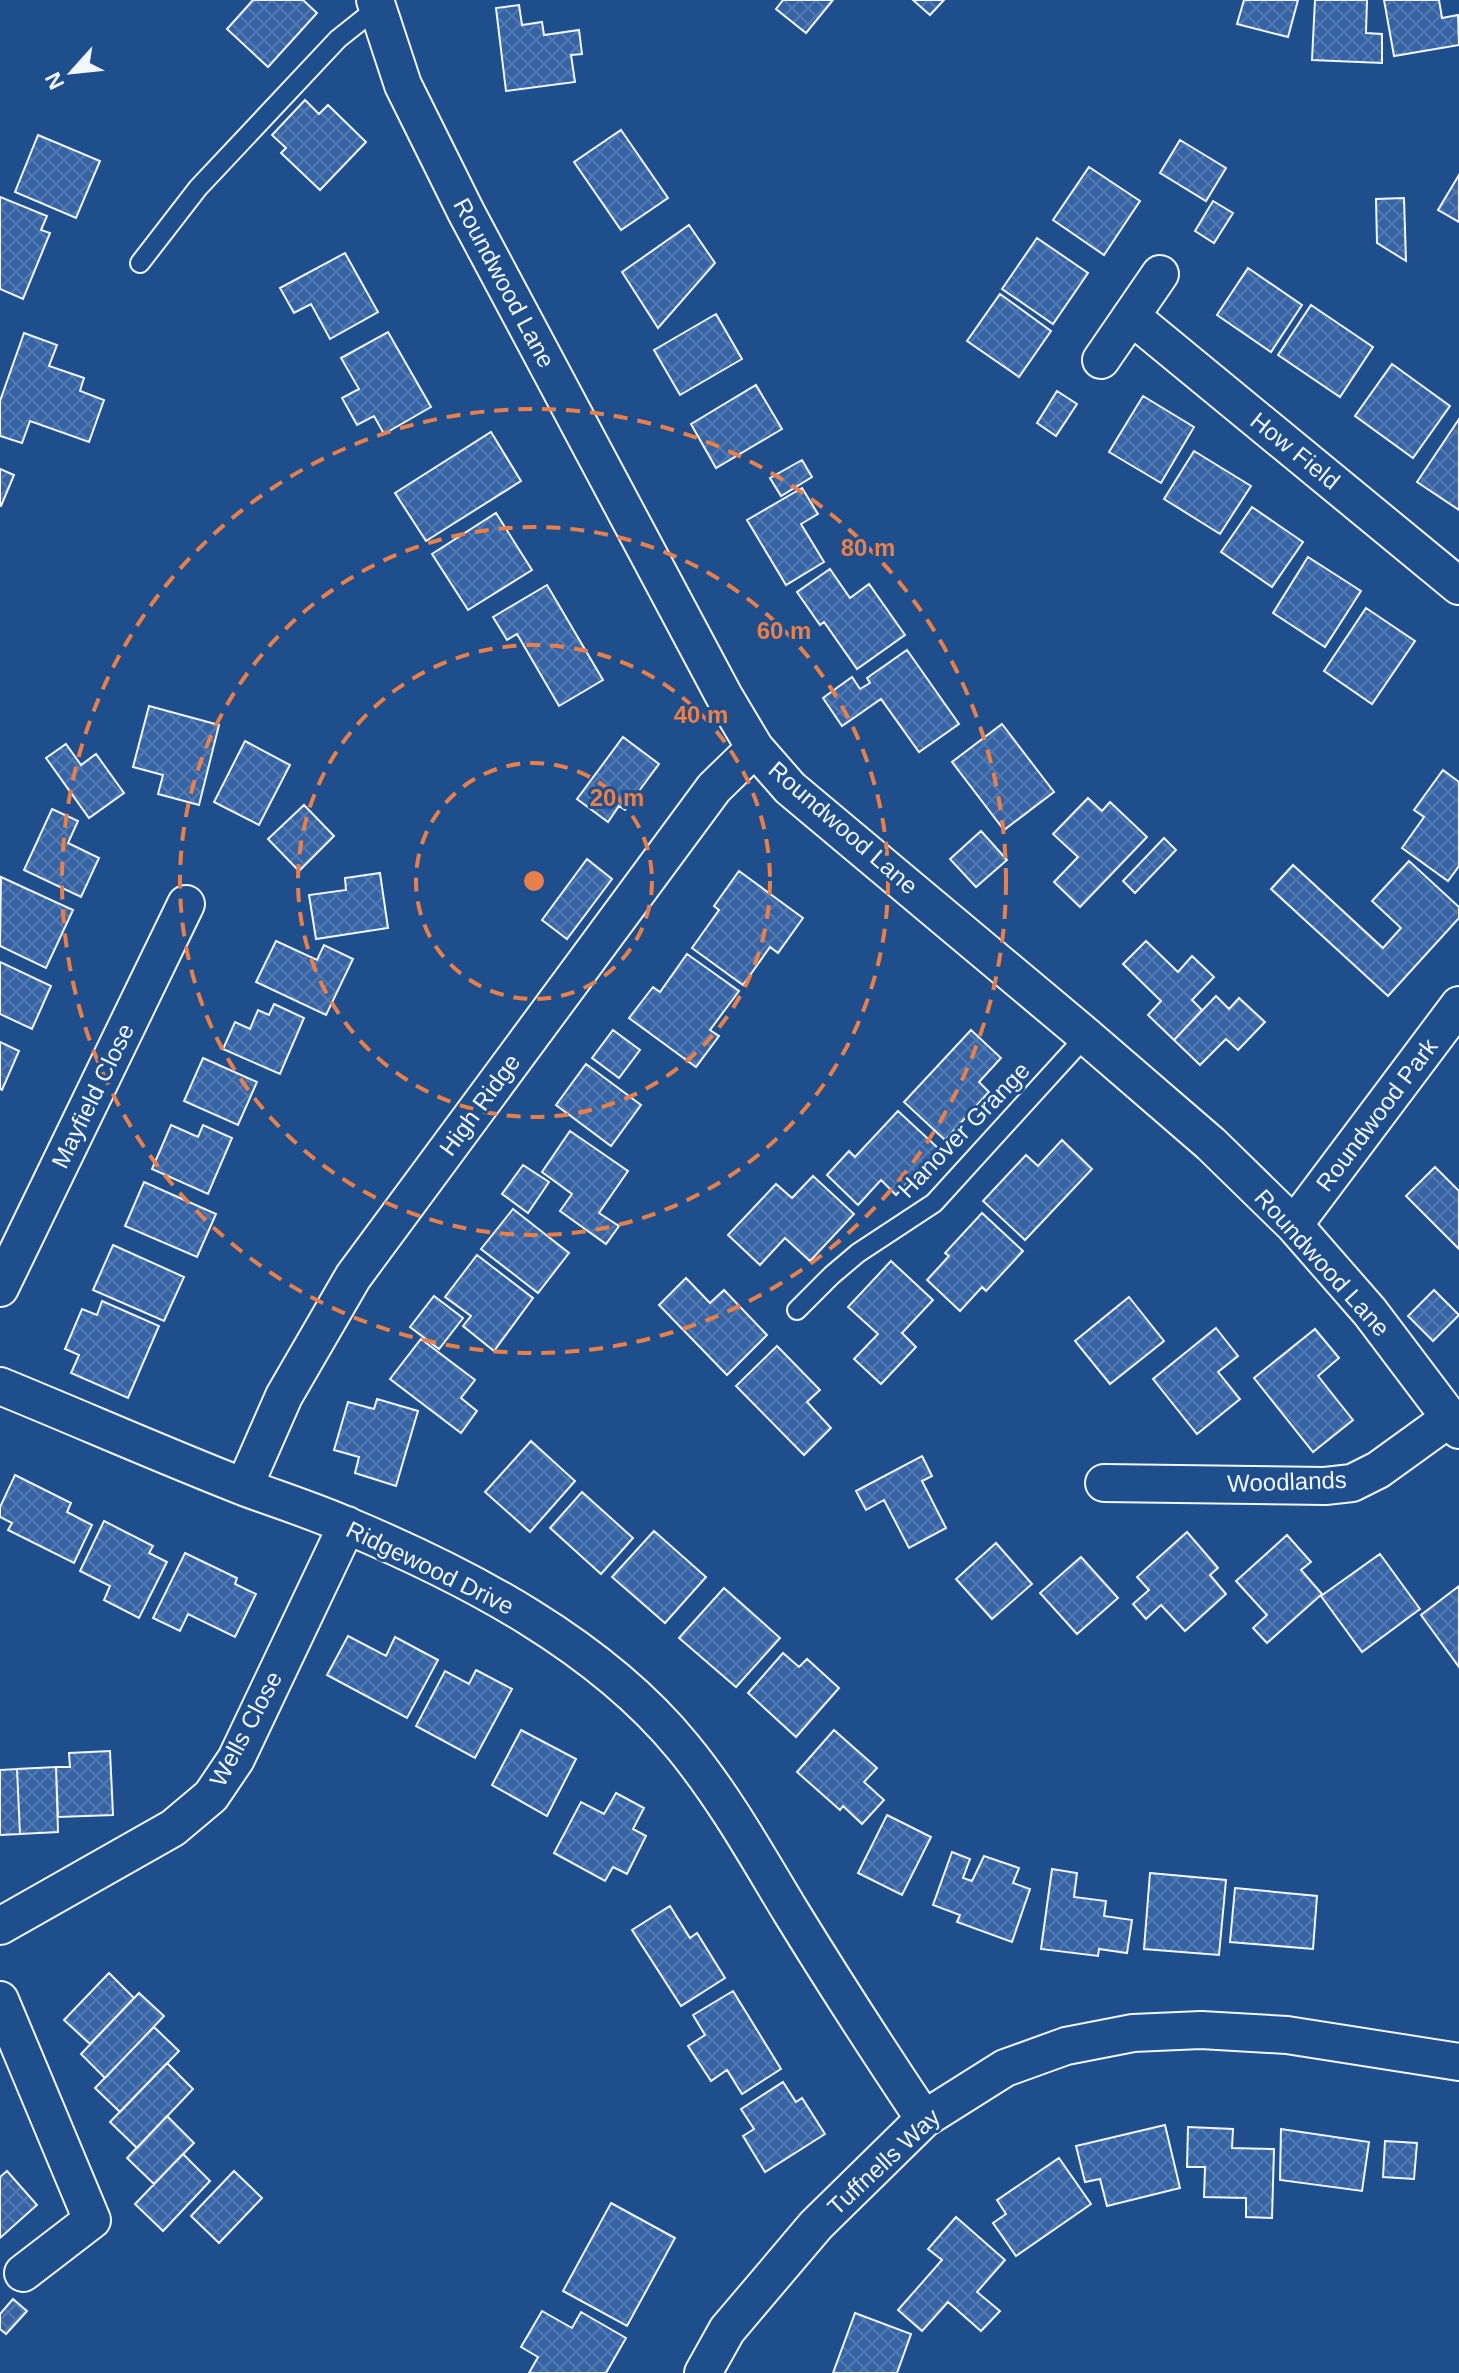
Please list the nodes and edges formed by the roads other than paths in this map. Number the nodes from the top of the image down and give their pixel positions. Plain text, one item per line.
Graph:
1 (376, 4) edge
2 (140, 263) dead end
3 (1160, 274) dead end
4 (1131, 316) junction
5 (1101, 360) dead end
6 (1459, 586) edge
7 (755, 748) junction
8 (186, 904) dead end
9 (1459, 1005) edge
10 (1086, 1036) junction
11 (1294, 1225) junction
12 (0, 1288) edge
13 (797, 1310) dead end
14 (0, 1386) edge
15 (1455, 1424) edge
16 (1104, 1483) dead end
17 (244, 1487) junction
18 (347, 1525) junction
19 (0, 1926) edge
20 (0, 2000) edge
21 (1459, 2062) edge
22 (924, 2119) junction
23 (23, 2273) dead end
24 (703, 2373) edge

1 - 2 lane
1 - 7 street, Roundwood Lane
3 - 4 street
4 - 5 street
4 - 6 street, How Field
7 - 10 street, Roundwood Lane
7 - 17 street, High Ridge
8 - 12 street, Mayfield Close
9 - 11 street, Roundwood Park
10 - 11 street, Roundwood Lane
10 - 13 lane, Hanover Grange
11 - 15 street, Roundwood Lane
14 - 17 street, Ridgewood Drive
15 - 16 street, Woodlands
17 - 18 street, Ridgewood Drive
18 - 19 street, Wells Close
18 - 22 street, Ridgewood Drive
20 - 23 street
21 - 22 street, Tuffnells Way
22 - 24 street, Tuffnells Way

